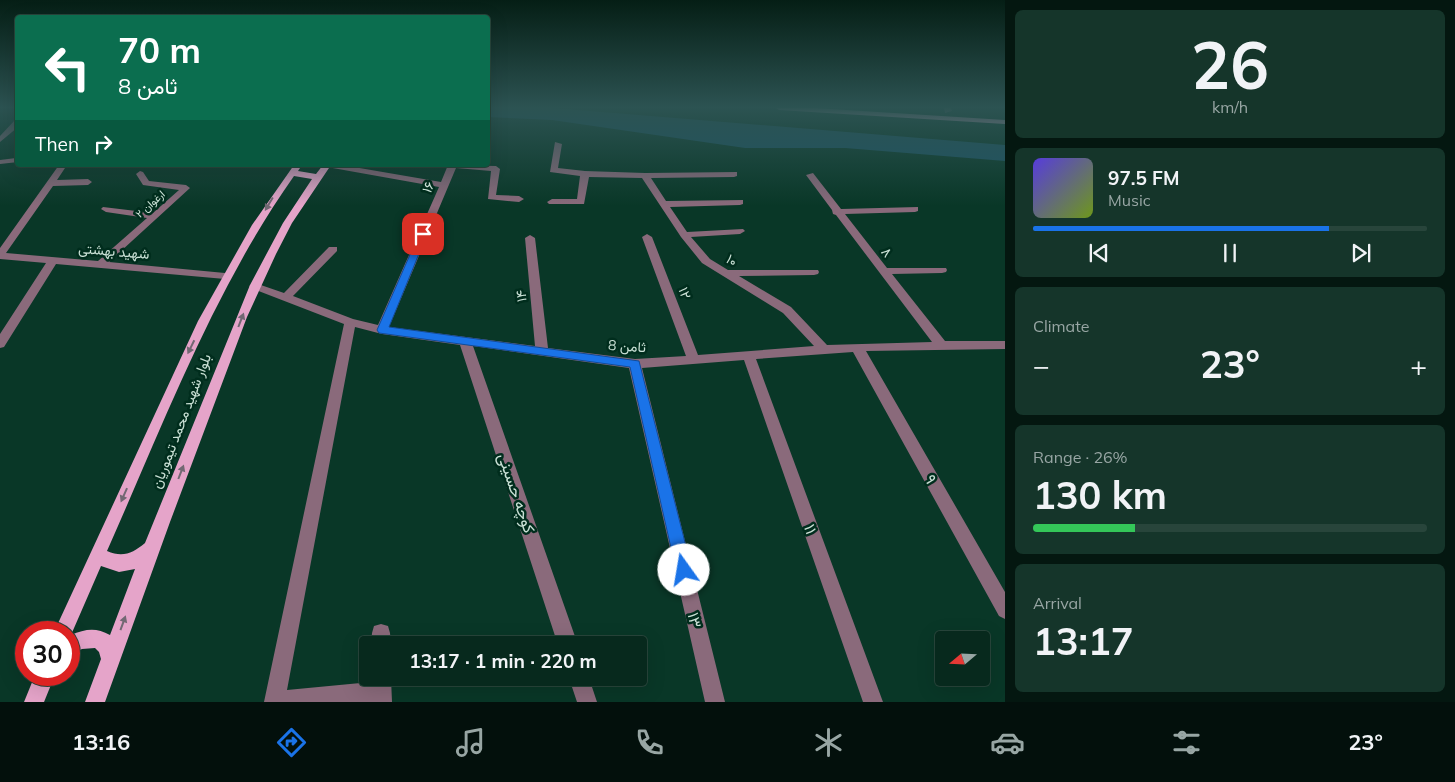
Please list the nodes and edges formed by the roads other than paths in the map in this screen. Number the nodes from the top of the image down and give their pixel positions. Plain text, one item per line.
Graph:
1 (558, 144) dead end
2 (15, 160) edge
3 (0, 162) edge
4 (62, 167) edge
5 (451, 167) edge
6 (474, 167) edge
7 (324, 168) edge
8 (295, 169) edge
9 (140, 174) dead end
10 (585, 174) junction
11 (734, 174) dead end
12 (810, 175) dead end
13 (645, 176) junction
14 (88, 182) dead end
15 (51, 183) junction
16 (444, 184) junction
17 (518, 199) dead end
18 (552, 202) dead end
19 (740, 202) dead end
20 (665, 204) junction
21 (106, 209) dead end
22 (915, 209) dead end
23 (836, 212) junction
24 (155, 216) junction
25 (740, 231) dead end
26 (684, 235) junction
27 (647, 237) dead end
28 (530, 238) dead end
29 (333, 249) dead end
30 (0, 256) edge
31 (52, 261) junction
32 (100, 265) junction
33 (942, 270) dead end
34 (885, 271) junction
35 (814, 272) dead end
36 (723, 273) junction
37 (225, 276) junction
38 (256, 286) junction
39 (286, 297) junction
40 (350, 322) junction
41 (382, 330) junction
42 (465, 342) junction
43 (0, 344) edge
44 (941, 345) junction
45 (857, 347) junction
46 (1003, 348) edge
47 (824, 349) junction
48 (542, 352) junction
49 (749, 356) junction
50 (694, 360) junction
51 (635, 364) junction
52 (151, 548) junction
53 (97, 555) junction
54 (1005, 610) edge
55 (68, 621) edge
56 (565, 636) edge
57 (80, 642) edge
58 (110, 658) junction
59 (41, 686) edge
60 (582, 686) edge
61 (381, 690) edge
62 (274, 701) edge
63 (34, 702) edge
64 (94, 702) edge
65 (587, 702) edge
66 (715, 702) edge
67 (873, 702) edge

1 - 10 street
2 - 3 street
4 - 15 street
5 - 16 street, ۱۶
6 - 17 street
7 - 8 main road
7 - 16 street
7 - 38 main road, بلوار شهید محمد تیموریان
8 -> 37 main road, بلوار شهید محمد تیموریان
9 - 24 street, ارغوان ۲
10 - 13 street
10 - 18 street
11 - 13 street
12 - 23 street, ۸
13 - 20 street, ۱۰
14 - 15 street
15 - 30 street
16 - 41 street, ۱۶
19 - 20 street
20 - 26 street, ۱۰
21 - 24 street
22 - 23 street
23 - 34 street, ۸
24 - 32 street, ارغوان ۲
25 - 26 street
26 - 36 street, ۱۰
27 - 50 street, ۱۲
28 - 48 street, ۱۴
29 - 39 street
30 - 31 street, شهید بهشتی
31 - 32 street, شهید بهشتی
31 - 43 street
32 - 37 street, شهید بهشتی
33 - 34 street
34 - 44 street, ۸
35 - 36 street
36 - 47 street, ۱۰
37 -> 53 main road, بلوار شهید محمد تیموریان
38 - 39 street, ثامن 8
52 -> 38 main road, بلوار شهید محمد تیموریان
39 - 40 street, ثامن 8
40 - 41 street, ثامن 8
40 - 62 street
41 - 42 street, ثامن 8
42 - 48 street, ثامن 8
42 - 56 street, کوچه حسینی
44 - 45 street, ثامن 8
44 - 46 street, ثامن 8
45 - 47 street, ثامن 8
45 - 54 street, ۹
47 - 49 street, ثامن 8
48 - 51 street, ثامن 8
49 - 50 street, ثامن 8
49 - 67 street, ۱۱
50 - 51 street, ثامن 8
51 - 66 street, ۱۳
52 - 53 main road
58 -> 52 main road, بلوار شهید محمد تیموریان
53 - 55 main road, بلوار شهید محمد تیموریان
57 - 58 main road
58 - 64 main road, بلوار شهید محمد تیموریان
59 - 63 main road
60 - 65 street
61 - 62 street

